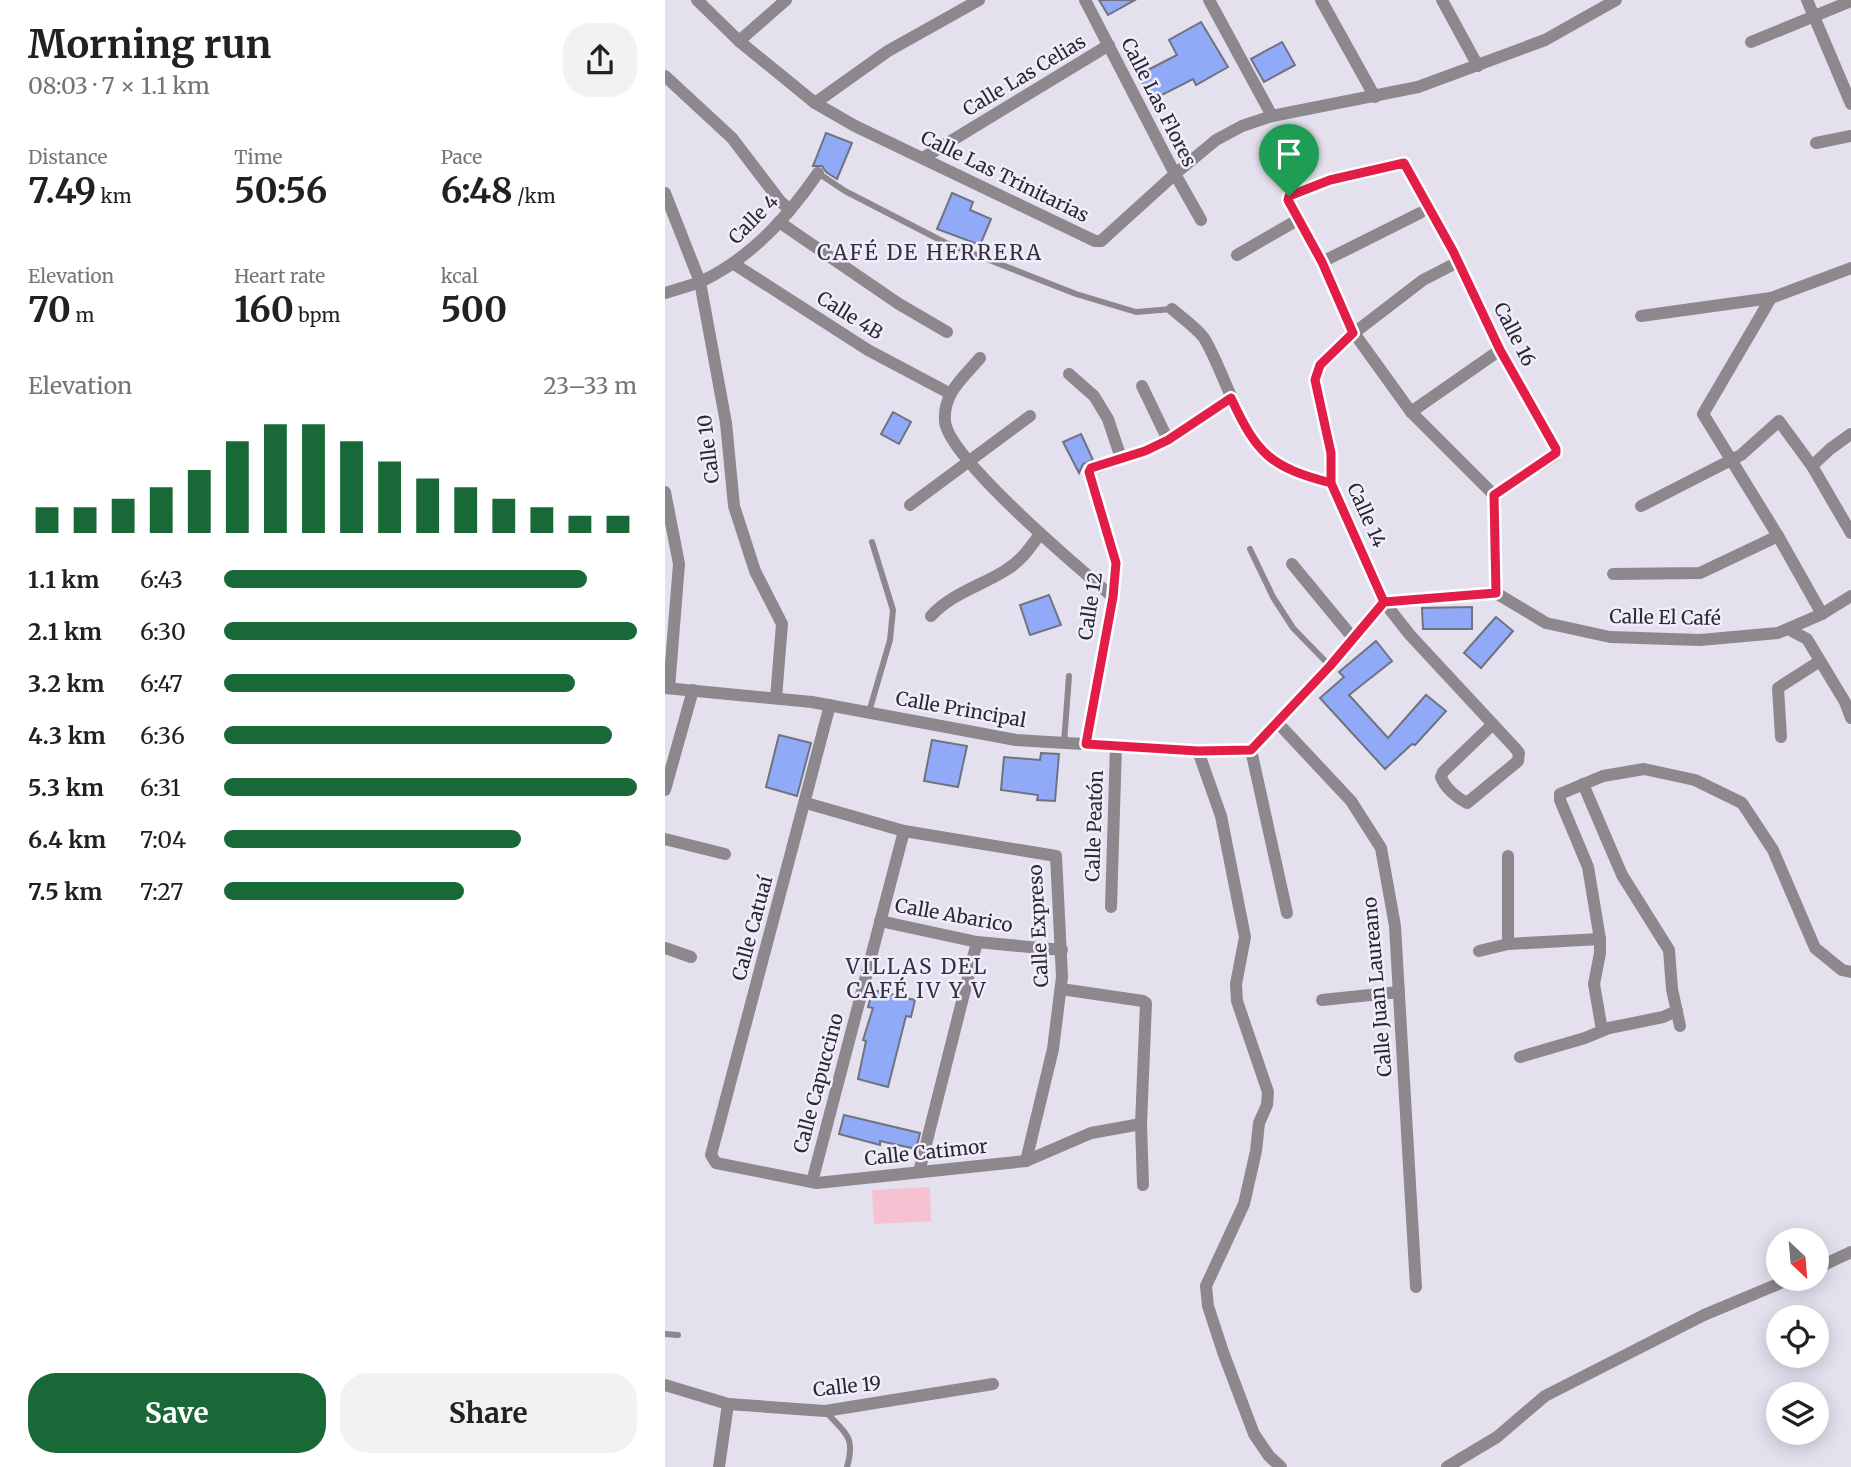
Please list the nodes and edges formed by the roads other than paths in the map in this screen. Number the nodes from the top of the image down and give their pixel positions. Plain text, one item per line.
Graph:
1 (697, 0) edge
2 (786, 0) edge
3 (979, 0) edge
4 (1085, 0) edge
5 (1209, 0) edge
6 (1321, 0) edge
7 (1443, 0) edge
8 (1616, 0) edge
9 (1807, 0) edge
10 (1851, 1) edge
11 (1814, 16) junction
12 (739, 41) junction
13 (1751, 42) dead end
14 (1109, 45) junction
15 (1478, 66) junction
16 (665, 76) edge
17 (1375, 97) junction
18 (815, 103) junction
19 (1851, 104) edge
20 (1272, 116) junction
21 (1851, 135) edge
22 (1816, 143) dead end
23 (923, 158) junction
24 (818, 173) joint
25 (1175, 174) junction
26 (665, 193) edge
27 (790, 210) junction
28 (1420, 213) dead end
29 (1299, 219) junction
30 (1201, 220) dead end
31 (779, 222) junction
32 (1237, 255) dead end
33 (1322, 262) junction
34 (1458, 262) junction
35 (734, 264) junction
36 (1851, 268) edge
37 (700, 282) junction
38 (665, 293) edge
39 (1771, 298) junction
40 (1172, 309) joint
41 (1641, 316) dead end
42 (947, 332) dead end
43 (1353, 333) junction
44 (1500, 350) junction
45 (980, 358) dead end
46 (1069, 374) dead end
47 (1142, 386) dead end
48 (949, 393) junction
49 (1231, 398) junction
50 (1411, 412) junction
51 (1030, 416) dead end
52 (1851, 434) edge
53 (1168, 440) junction
54 (1121, 458) junction
55 (1729, 459) junction
56 (968, 461) junction
57 (1812, 467) junction
58 (1331, 483) junction
59 (665, 492) edge
60 (1494, 495) junction
61 (910, 505) dead end
62 (1641, 506) dead end
63 (1851, 533) edge
64 (1040, 534) junction
65 (1778, 536) junction
66 (872, 542) dead end
67 (1250, 549) dead end
68 (1292, 564) dead end
69 (1613, 574) dead end
70 (1496, 593) junction
71 (1851, 596) edge
72 (1113, 597) junction
73 (1384, 602) junction
74 (1822, 614) junction
75 (931, 616) dead end
76 (1788, 629) junction
77 (1353, 638) junction
78 (1820, 661) junction
79 (1330, 666) junction
80 (1069, 677) dead end
81 (667, 688) edge
82 (693, 690) junction
83 (776, 698) junction
84 (830, 705) junction
85 (869, 712) junction
86 (1851, 718) edge
87 (1277, 723) junction
88 (1493, 724) junction
89 (1781, 737) dead end
90 (1064, 743) junction
91 (1086, 744) junction
92 (1116, 746) junction
93 (1251, 750) junction
94 (1198, 751) junction
95 (1583, 784) junction
96 (665, 790) edge
97 (806, 803) junction
98 (904, 831) junction
99 (665, 839) edge
100 (725, 854) dead end
101 (1508, 856) dead end
102 (1111, 907) dead end
103 (1286, 913) dead end
104 (880, 921) junction
105 (1600, 939) junction
106 (977, 942) junction
107 (1508, 944) junction
108 (665, 948) edge
109 (1062, 950) junction
110 (1479, 951) dead end
111 (691, 957) dead end
112 (1851, 972) edge
113 (1061, 989) junction
114 (1399, 992) junction
115 (1322, 1000) dead end
116 (1677, 1011) junction
117 (1679, 1026) dead end
118 (1602, 1030) junction
119 (1520, 1057) dead end
120 (1141, 1124) junction
121 (713, 1160) joint
122 (1026, 1161) junction
123 (919, 1172) junction
124 (812, 1182) junction
125 (1143, 1185) dead end
126 (1851, 1252) edge
127 (1829, 1262) edge
128 (1416, 1287) dead end
129 (1766, 1289) edge
130 (665, 1334) edge
131 (678, 1335) dead end
132 (993, 1384) dead end
133 (665, 1385) edge
134 (728, 1404) junction
135 (825, 1411) junction
136 (719, 1467) edge
137 (847, 1467) edge
138 (1281, 1467) edge
139 (1447, 1467) edge

1 - 12 street, Calle Las Trinitarias
2 - 12 street
3 - 18 street
4 - 14 street, Calle Las Flores
5 - 20 street
6 - 17 street
7 - 15 street
8 - 15 street, Calle Las Trinitarias
9 - 11 street
10 - 11 street
11 - 13 street
11 - 19 street
12 - 18 street, Calle Las Trinitarias
14 - 23 street, Calle Las Celias
14 - 25 street, Calle Las Flores
15 - 17 street, Calle Las Trinitarias
16 - 27 street
17 - 20 street, Calle Las Trinitarias
18 - 23 street, Calle Las Trinitarias
20 - 25 street, Calle Las Trinitarias
21 - 22 street
23 - 25 street, Calle Las Trinitarias
24 - 27 street, Calle 4
24 - 40 lane
25 - 30 street, Calle Las Flores
26 - 37 street, Calle 10
27 - 31 street, Calle 4
28 - 33 street
29 - 32 street
29 - 33 street
29 - 34 street, Calle 16
31 - 35 street, Calle 4
31 - 42 street
33 - 43 street
34 - 43 street, Calle 14
34 - 44 street, Calle 16
35 - 37 street, Calle 4
35 - 48 street, Calle 4B
36 - 39 street
37 - 38 street, Calle 4
37 - 83 street, Calle 10
39 - 41 street
39 - 55 street
40 - 49 street
43 - 50 street
43 - 58 street, Calle 14
44 - 50 street
44 - 60 street, Calle 16
45 - 48 street
46 - 54 street
47 - 53 street
48 - 56 street
49 - 53 street, Calle 12
49 - 58 street
50 - 60 street
51 - 56 street
52 - 57 street
53 - 54 street, Calle 12
54 - 72 street, Calle 12
55 - 57 street
55 - 62 street
55 - 65 street
56 - 61 street
56 - 64 street
57 - 63 street
58 - 73 street, Calle 14
59 - 81 street
60 - 70 street
64 - 72 street
64 - 75 street
65 - 69 street
65 - 74 street
66 - 85 lane
67 - 79 lane
68 - 77 street
70 - 73 street
70 - 76 street, Calle El Café
71 - 74 street, Calle El Café
72 - 91 street, Calle 12
73 - 77 street
73 - 88 street, Calle 14
74 - 76 street, Calle El Café
76 - 78 street
77 - 79 street
78 - 86 street
78 - 89 street
79 - 87 street
80 - 90 lane
81 - 82 street, Calle Principal
82 - 83 street, Calle Principal
82 - 96 street
83 - 84 street, Calle Principal
84 - 85 street, Calle Principal
84 - 97 street, Calle Catuaí
85 - 90 street, Calle Principal
87 - 93 street
87 - 114 street, Calle Juan Laureano
88 - 88 street, Calle 14
90 - 91 street, Calle Principal
91 - 92 street, Calle Principal
92 - 94 street, Calle Principal
92 - 102 street, Calle Peatón
93 - 94 street, Calle Principal
93 - 103 street
94 - 138 street
95 - 105 street
95 - 112 street
95 - 116 street
97 - 98 street, Calle Expreso
97 - 121 street, Calle Catuaí
98 - 104 street, Calle Capuccino
98 - 109 street, Calle Expreso
99 - 100 street
101 - 107 street
104 - 106 street, Calle Abarico
104 - 124 street, Calle Capuccino
105 - 107 street
105 - 118 street
106 - 109 street, Calle Abarico
106 - 123 street
107 - 110 street
108 - 111 street
109 - 113 street, Calle Expreso
113 - 120 street
113 - 122 street, Calle Expreso
114 - 115 street
114 - 128 street, Calle Juan Laureano
116 - 117 street
116 - 118 street
118 - 119 street
120 - 122 street, Calle Catimor
120 - 125 street
121 - 124 street, Calle Catimor
122 - 123 street, Calle Catimor
123 - 124 street, Calle Catimor
126 - 127 street
129 - 139 street
130 - 131 lane
132 - 135 street, Calle 19
133 - 134 street, Calle 19
134 - 135 street, Calle 19
134 - 136 street
135 - 137 lane

